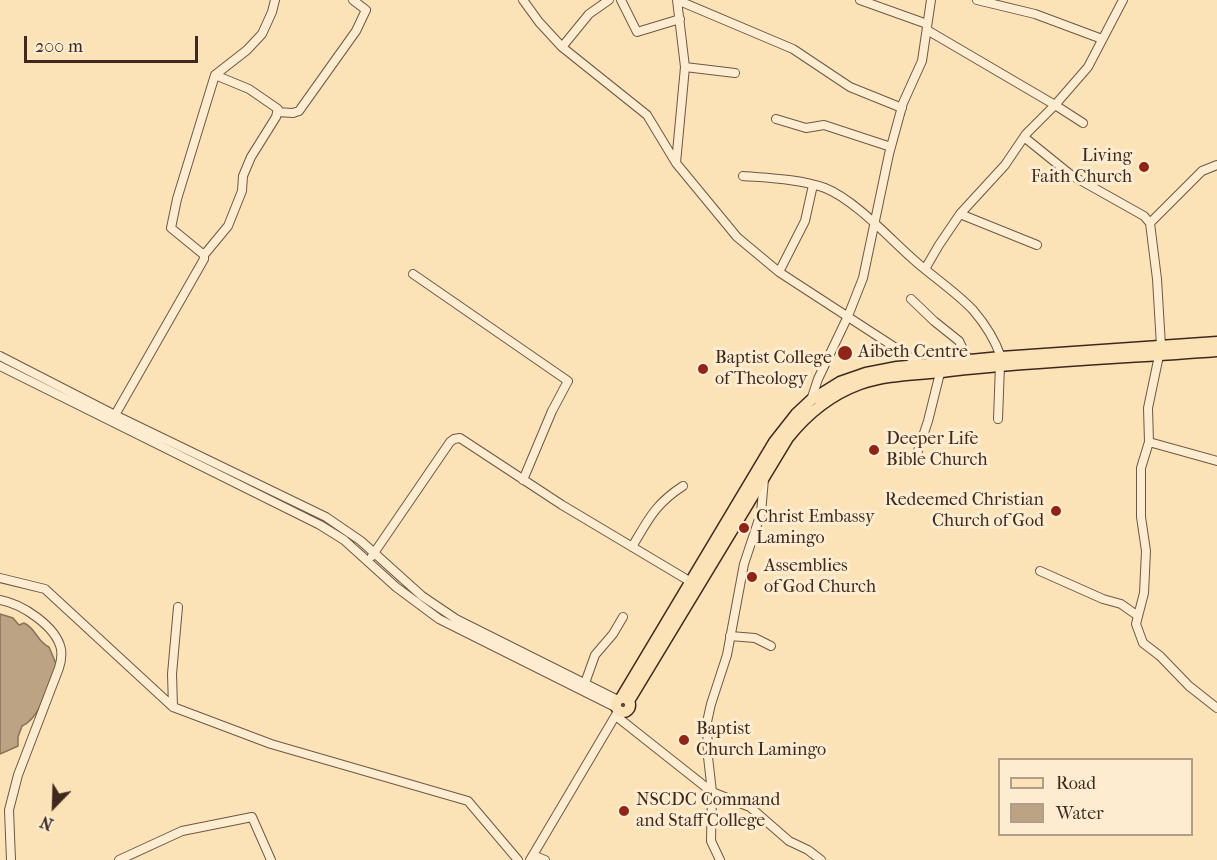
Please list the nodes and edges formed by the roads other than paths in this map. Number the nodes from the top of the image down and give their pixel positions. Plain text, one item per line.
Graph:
1 (276, 0) edge
2 (352, 0) edge
3 (524, 0) edge
4 (609, 0) edge
5 (621, 0) edge
6 (677, 0) edge
7 (860, 0) edge
8 (930, 0) edge
9 (977, 0) edge
10 (1123, 0) edge
11 (680, 19) junction
12 (927, 27) junction
13 (1102, 39) junction
14 (562, 47) junction
15 (685, 67) junction
16 (735, 73) dead end
17 (215, 75) junction
18 (1055, 105) junction
19 (902, 108) junction
20 (277, 112) junction
21 (776, 119) dead end
22 (1083, 123) dead end
23 (1024, 137) junction
24 (891, 147) junction
25 (676, 164) junction
26 (1217, 165) edge
27 (743, 176) dead end
28 (813, 185) junction
29 (960, 214) junction
30 (1150, 223) junction
31 (875, 224) junction
32 (1037, 245) dead end
33 (204, 255) junction
34 (925, 269) junction
35 (779, 272) junction
36 (413, 274) dead end
37 (911, 299) dead end
38 (848, 315) junction
39 (1217, 342) edge
40 (1160, 351) junction
41 (1217, 351) edge
42 (0, 356) edge
43 (1000, 361) junction
44 (923, 365) junction
45 (971, 365) junction
46 (0, 366) edge
47 (940, 372) junction
48 (811, 400) junction
49 (115, 415) junction
50 (998, 419) dead end
51 (1149, 442) junction
52 (918, 451) dead end
53 (1217, 461) edge
54 (764, 479) junction
55 (523, 480) junction
56 (683, 486) dead end
57 (632, 547) junction
58 (374, 554) junction
59 (369, 562) junction
60 (1040, 571) dead end
61 (0, 578) edge
62 (691, 582) junction
63 (0, 600) edge
64 (178, 607) dead end
65 (1138, 616) junction
66 (623, 617) dead end
67 (730, 636) junction
68 (771, 646) dead end
69 (585, 683) junction
70 (620, 706) junction
71 (172, 707) junction
72 (1217, 708) edge
73 (712, 792) junction
74 (532, 857) edge
75 (11, 860) edge
76 (119, 860) edge
77 (271, 860) edge
78 (518, 860) edge
79 (545, 860) edge
80 (720, 860) edge
81 (821, 860) edge

1 - 17 street
2 - 20 street
3 - 14 street
4 - 14 street
5 - 11 street
6 - 11 street
6 - 19 street
7 - 12 street
8 - 12 street
9 - 13 street
10 - 13 street
11 - 15 street
12 - 18 street
12 - 19 street
13 - 18 street
14 - 25 street
15 - 16 street
15 - 25 street
17 - 20 street
17 - 33 street
18 - 22 street
18 - 23 street
19 - 24 street
20 - 33 street
21 - 24 street
23 - 29 street
23 - 30 street
24 - 31 street
25 - 35 street
26 - 30 street
27 - 28 street
28 - 31 street
28 - 35 street
29 - 32 street
29 - 34 street
30 - 40 street
31 - 34 street
31 - 38 street
33 - 49 street
34 - 43 street
35 - 38 street
36 - 55 street
37 - 45 street
38 - 44 street
38 - 48 street
39 - 40 main road
40 - 41 main road
40 - 43 main road
40 - 51 street
42 - 49 street
43 - 45 main road
43 - 50 street
44 - 45 main road
44 - 48 main road
45 - 47 main road
46 - 59 street
47 - 52 street
47 - 54 main road
48 - 62 main road
49 - 58 street
51 - 53 street
51 - 65 street
54 - 67 street
54 - 70 main road
55 - 57 street
55 - 58 street
56 - 57 street
57 - 62 street
58 - 59 street
58 - 69 street
59 - 70 street
60 - 65 street
61 - 71 street
62 - 70 main road
63 - 75 street
64 - 71 street
65 - 72 street
66 - 69 street
67 - 68 street
67 - 73 street
69 - 70 street
70 - 73 street
70 - 74 street
71 - 78 street
73 - 80 street
73 - 81 street
74 - 79 street
76 - 77 street

